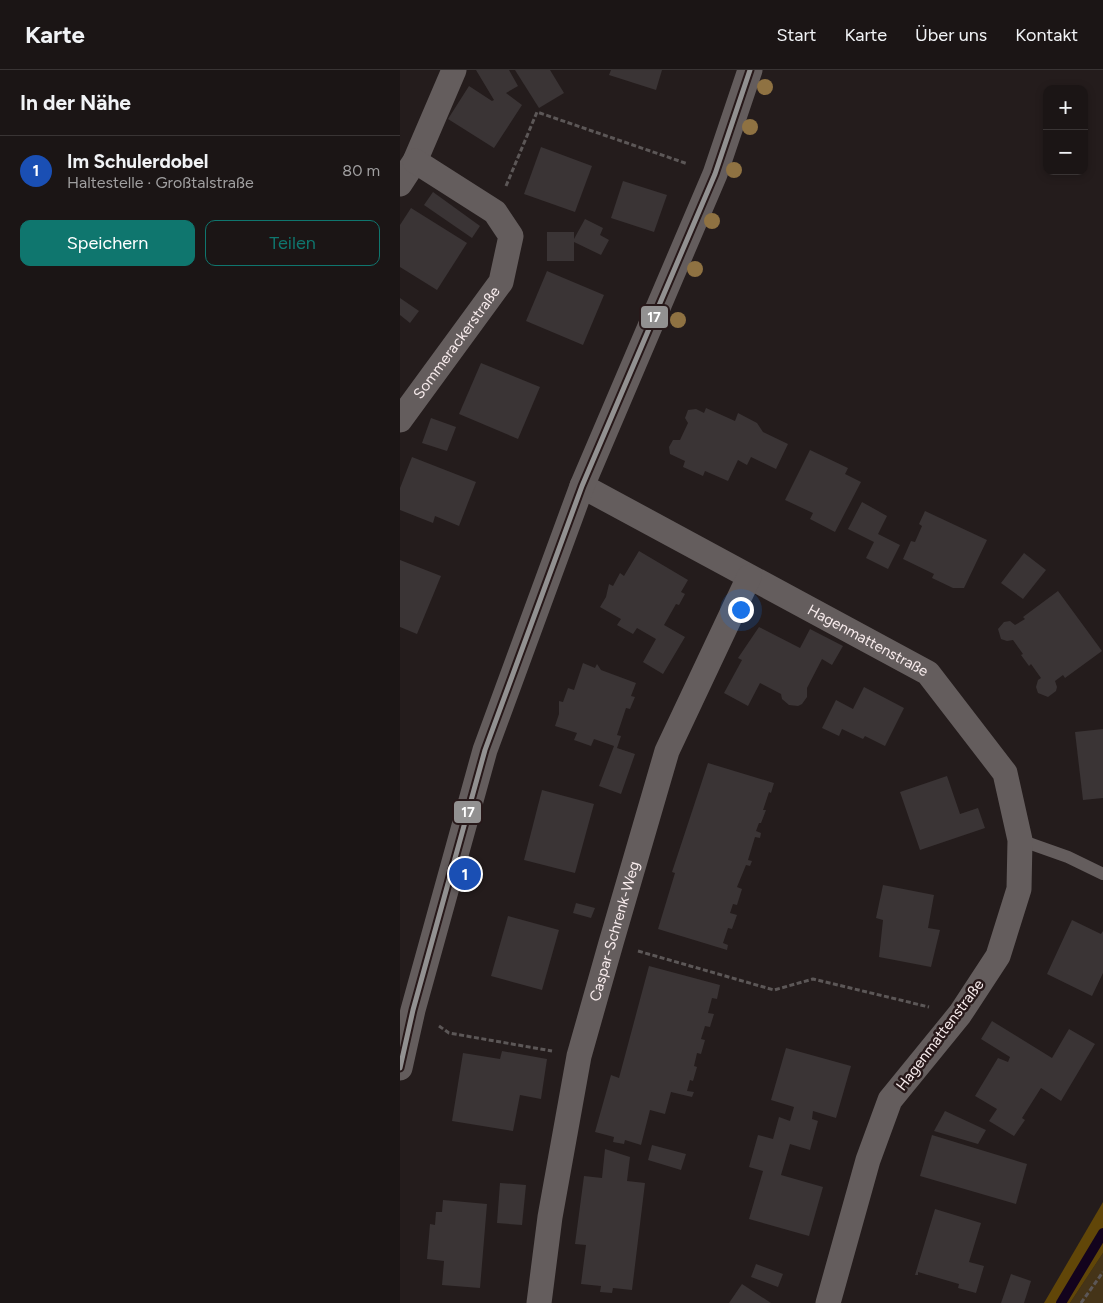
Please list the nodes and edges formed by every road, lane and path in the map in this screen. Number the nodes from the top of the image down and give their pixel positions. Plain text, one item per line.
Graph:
1 (454, 70) edge
2 (750, 70) edge
3 (415, 161) junction
4 (715, 174) junction
5 (400, 184) edge
6 (496, 212) junction
7 (400, 420) edge
8 (582, 486) junction
9 (749, 577) junction
10 (1020, 840) junction
11 (1103, 874) edge
12 (611, 944) junction
13 (407, 1006) edge
14 (960, 1014) junction
15 (579, 1056) junction
16 (400, 1068) edge
17 (1103, 1272) edge
18 (539, 1303) edge
19 (828, 1303) edge
20 (1081, 1303) edge

1 - 3 street
2 - 4 street
3 - 5 street
3 - 6 street, Sommerackerstraße
4 - 6 path
4 - 8 street
6 - 7 street, Sommerackerstraße
8 - 9 street, Hagenmattenstraße
8 - 13 street
9 - 10 street, Hagenmattenstraße
9 - 12 street, Caspar-Schrenk-Weg
10 - 11 lane
10 - 14 street, Hagenmattenstraße
12 - 14 path
12 - 15 street, Caspar-Schrenk-Weg
13 - 15 path
13 - 16 street
14 - 19 street, Hagenmattenstraße
15 - 18 street, Caspar-Schrenk-Weg
17 - 20 path

